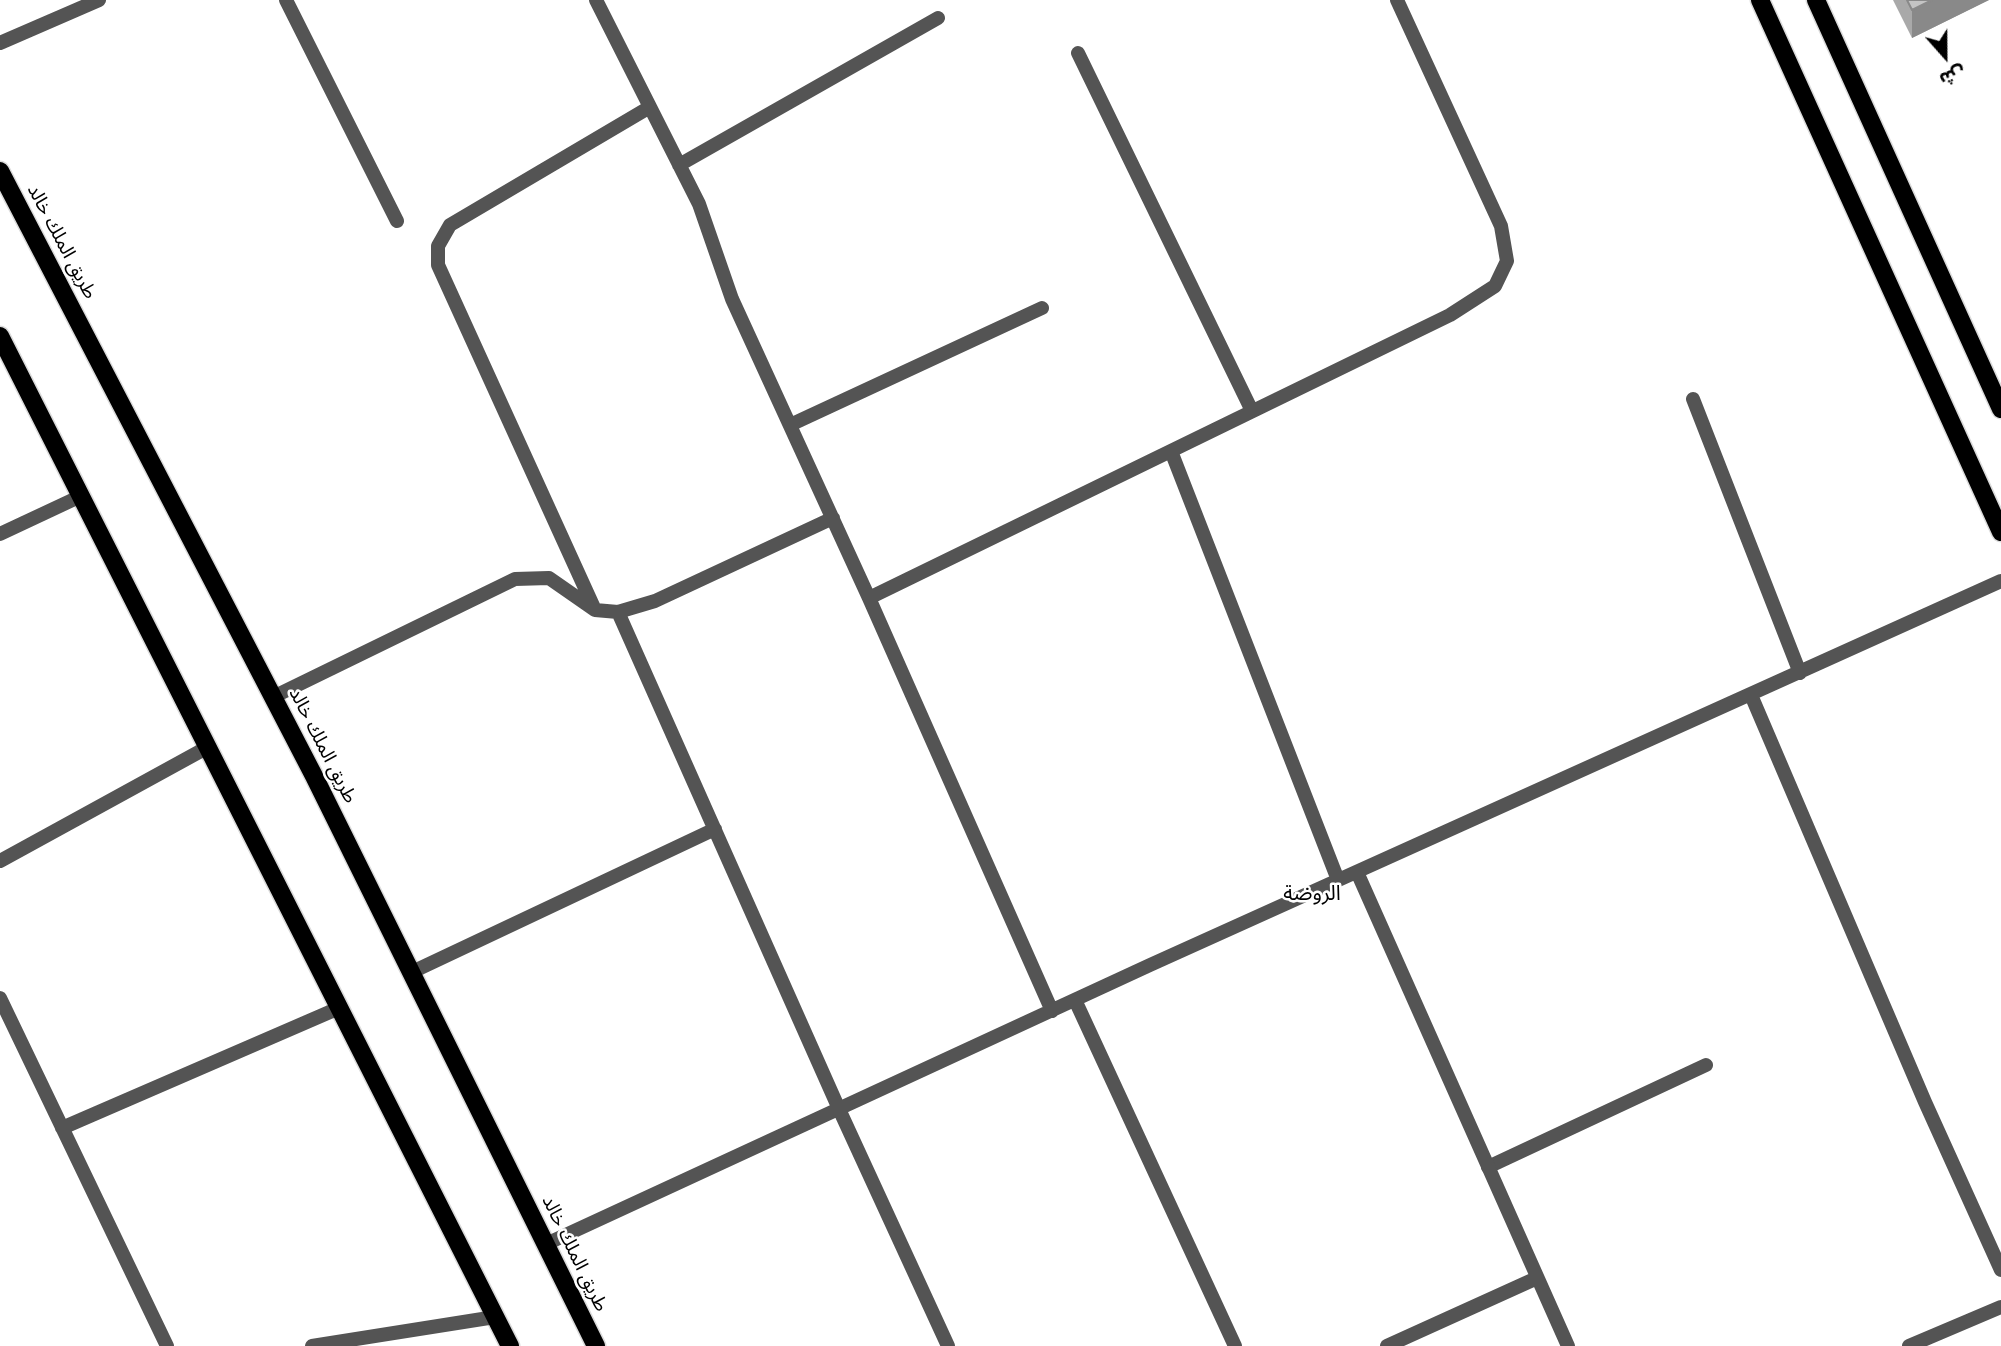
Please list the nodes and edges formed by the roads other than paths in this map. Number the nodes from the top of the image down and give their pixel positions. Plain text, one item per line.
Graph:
1 (99, 0) edge
2 (286, 0) edge
3 (596, 0) edge
4 (1397, 0) edge
5 (1760, 0) edge
6 (1816, 0) edge
7 (939, 18) dead end
8 (0, 43) edge
9 (1078, 53) dead end
10 (650, 107) junction
11 (679, 164) junction
12 (0, 170) edge
13 (397, 221) dead end
14 (1042, 308) dead end
15 (0, 335) edge
16 (1693, 399) dead end
17 (2001, 409) edge
18 (1252, 411) junction
19 (790, 425) junction
20 (1171, 451) junction
21 (81, 496) junction
22 (833, 518) junction
23 (2001, 532) edge
24 (0, 534) edge
25 (2001, 581) edge
26 (869, 598) junction
27 (595, 610) junction
28 (618, 612) junction
29 (1800, 673) junction
30 (1751, 695) junction
31 (273, 697) junction
32 (208, 747) junction
33 (715, 829) junction
34 (0, 861) edge
35 (1357, 872) junction
36 (1338, 880) junction
37 (412, 972) junction
38 (0, 998) edge
39 (1075, 1000) junction
40 (339, 1008) junction
41 (1052, 1011) junction
42 (1706, 1065) dead end
43 (839, 1109) junction
44 (62, 1128) junction
45 (1488, 1167) junction
46 (546, 1244) junction
47 (2001, 1270) edge
48 (1538, 1278) junction
49 (2001, 1307) edge
50 (495, 1317) junction
51 (167, 1346) edge
52 (313, 1346) edge
53 (510, 1346) edge
54 (596, 1346) edge
55 (948, 1346) edge
56 (1235, 1346) edge
57 (1387, 1346) edge
58 (1568, 1346) edge
59 (1909, 1346) edge

1 - 8 street
2 - 13 street
3 - 10 street
4 - 18 street
5 - 23 main road
6 - 17 main road
7 - 11 street
9 - 18 street
10 - 11 street
10 - 27 street
11 - 19 street
12 - 31 main road, طريق الملك خالد
14 - 19 street
15 - 21 main road
16 - 29 street
18 - 20 street
19 - 22 street
20 - 26 street
20 - 36 street
21 - 24 street
21 - 32 main road
22 - 26 street
22 - 28 street
25 - 29 street
26 - 41 street
27 - 28 street
27 - 31 street
28 - 33 street
29 - 30 street
30 - 35 street
30 - 47 street
31 - 37 main road, طريق الملك خالد
32 - 34 street
32 - 40 main road
33 - 37 street
33 - 43 street
35 - 36 street
35 - 45 street
36 - 39 street
37 - 46 main road, طريق الملك خالد
38 - 44 street
39 - 41 street
39 - 56 street
40 - 44 street
40 - 50 main road
41 - 43 street
42 - 45 street
43 - 46 street
43 - 55 street
44 - 51 street
45 - 48 street
46 - 54 main road, طريق الملك خالد
48 - 57 street
48 - 58 street
49 - 59 street
50 - 52 street
50 - 53 main road

